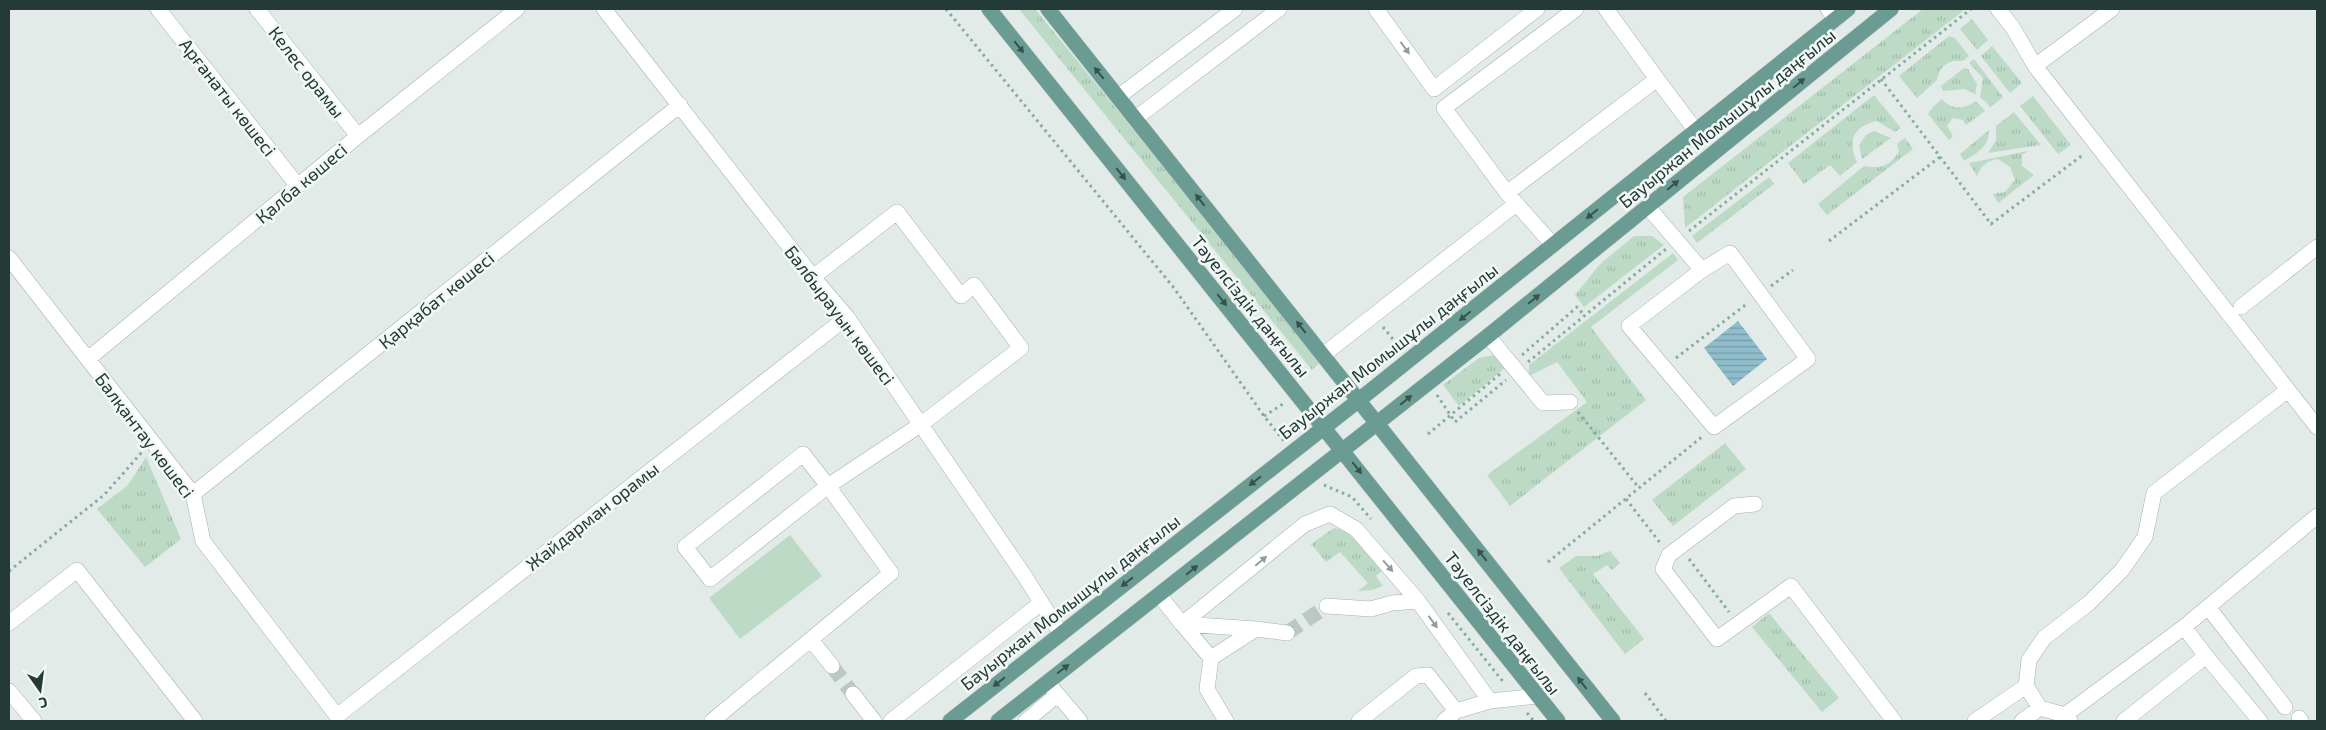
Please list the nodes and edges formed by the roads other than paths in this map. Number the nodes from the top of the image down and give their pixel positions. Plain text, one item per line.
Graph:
1 (158, 9) edge
2 (257, 9) edge
3 (516, 9) edge
4 (604, 9) edge
5 (989, 9) edge
6 (1048, 9) edge
7 (1236, 9) edge
8 (1279, 9) edge
9 (1376, 9) edge
10 (1538, 9) edge
11 (1576, 9) edge
12 (1606, 9) edge
13 (1848, 9) edge
14 (1891, 9) edge
15 (2112, 9) edge
16 (2000, 10) edge
17 (1832, 14) edge
18 (2035, 66) junction
19 (1657, 79) junction
20 (1434, 89) junction
21 (1118, 97) junction
22 (680, 105) junction
23 (1444, 108) junction
24 (1136, 118) junction
25 (1696, 130) junction
26 (358, 136) junction
27 (298, 186) junction
28 (1512, 198) junction
29 (1647, 206) junction
30 (1553, 245) junction
31 (2317, 248) edge
32 (9, 258) edge
33 (1702, 270) junction
34 (813, 277) junction
35 (2241, 307) dead end
36 (847, 317) junction
37 (1488, 336) junction
38 (1323, 355) junction
39 (88, 359) junction
40 (2288, 390) junction
41 (1359, 400) junction
42 (1570, 402) road end
43 (1377, 423) junction
44 (920, 425) junction
45 (1323, 427) junction
46 (2317, 427) edge
47 (1342, 451) junction
48 (828, 486) junction
49 (193, 494) junction
50 (1755, 504) dead end
51 (2317, 516) edge
52 (1160, 596) junction
53 (1418, 601) junction
54 (1041, 602) junction
55 (1327, 606) tunnel mouth
56 (2208, 607) junction
57 (9, 623) edge
58 (1182, 624) junction
59 (2184, 627) junction
60 (1256, 628) junction
61 (1287, 633) tunnel mouth
62 (1061, 634) junction
63 (811, 640) junction
64 (2206, 656) junction
65 (1211, 658) junction
66 (832, 666) tunnel mouth
67 (1047, 682) junction
68 (2026, 686) junction
69 (9, 691) edge
70 (853, 694) tunnel mouth
71 (1057, 695) junction
72 (1538, 696) junction
73 (1490, 701) junction
74 (2285, 707) dead end
75 (1456, 711) junction
76 (2032, 716) edge
77 (2068, 718) edge
78 (336, 719) edge
79 (34, 721) edge
80 (195, 721) edge
81 (712, 721) edge
82 (874, 721) edge
83 (891, 721) edge
84 (950, 721) edge
85 (998, 721) edge
86 (1026, 721) edge
87 (1080, 721) edge
88 (1226, 721) edge
89 (1359, 721) edge
90 (1444, 721) edge
91 (1558, 721) edge
92 (1613, 721) edge
93 (1894, 721) edge
94 (1975, 721) edge
95 (2124, 721) edge
96 (2260, 721) edge

1 - 27 street, Арғанаты көшесі
2 - 26 street, Келес орамы
3 - 26 street, Қалба көшесі
4 - 22 street, Балбырауын көшесі
5 -> 45 main road, Тәуелсіздік даңғылы
21 -> 6 main road, Тәуелсіздік даңғылы
7 - 21 street
8 - 24 street
9 -> 20 street
10 - 20 street
11 - 23 street
12 - 19 street
13 - 17 main road, Бауыржан Момышұлы даңғылы
29 -> 14 main road, Бауыржан Момышұлы даңғылы
15 - 18 street
16 - 18 street
17 - 25 main road, Бауыржан Момышұлы даңғылы
18 - 40 street
19 - 25 street
19 - 28 street
20 - 23 street
21 - 24 main road, Тәуелсіздік даңғылы
22 - 34 street, Балбырауын көшесі
22 - 49 street, Қарқабат көшесі
23 - 28 street
38 -> 24 main road, Тәуелсіздік даңғылы
25 -> 30 main road, Бауыржан Момышұлы даңғылы
26 - 27 street, Қалба көшесі
27 - 39 street, Қалба көшесі
28 - 30 street
28 - 38 street
29 - 33 street
37 -> 29 main road, Бауыржан Момышұлы даңғылы
30 -> 41 main road, Бауыржан Момышұлы даңғылы
31 - 35 street
32 - 39 street, Балқантау көшесі
33 - 33 street
34 - 36 street, Балбырауын көшесі
34 - 44 street
36 - 44 street, Балбырауын көшесі
36 - 78 street, Жайдарман орамы
37 - 42 street
43 -> 37 main road, Бауыржан Момышұлы даңғылы
38 - 41 main road, Тәуелсіздік даңғылы
39 - 49 street, Балқантау көшесі
40 - 46 street
40 - 68 street
41 - 43 main road, Тәуелсіздік даңғылы
41 - 45 main road, Бауыржан Момышұлы даңғылы
43 - 47 main road, Бауыржан Момышұлы даңғылы
92 -> 43 main road, Тәуелсіздік даңғылы
44 - 48 street
44 - 54 street, Балбырауын көшесі
45 - 47 main road, Тәуелсіздік даңғылы
45 -> 62 main road, Бауыржан Момышұлы даңғылы
52 -> 47 main road, Бауыржан Момышұлы даңғылы
47 -> 72 main road, Тәуелсіздік даңғылы
48 - 48 street
48 - 63 street
49 - 78 street, Балқантау көшесі
50 - 93 street
51 - 56 street
52 - 58 street
67 -> 52 main road, Бауыржан Момышұлы даңғылы
53 - 55 street
58 -> 53 street
53 -> 73 street
54 - 62 street, Балбырауын көшесі
54 - 83 street
56 - 59 street
56 - 74 street
57 - 80 street
58 - 60 street
58 - 65 street
59 - 64 street
59 - 77 street
60 - 61 street
60 - 65 street
62 -> 84 main road, Бауыржан Момышұлы даңғылы
63 - 66 street
63 - 81 street
64 - 95 street
64 - 96 street
65 - 88 street
67 - 71 street
67 - 85 main road, Бауыржан Момышұлы даңғылы
68 - 76 street
68 - 94 street
69 - 79 street
70 - 82 street
71 - 86 street
71 - 87 street
72 - 73 street
72 - 91 main road, Тәуелсіздік даңғылы
73 - 75 street
75 - 89 street
75 - 90 street
76 - 77 street

